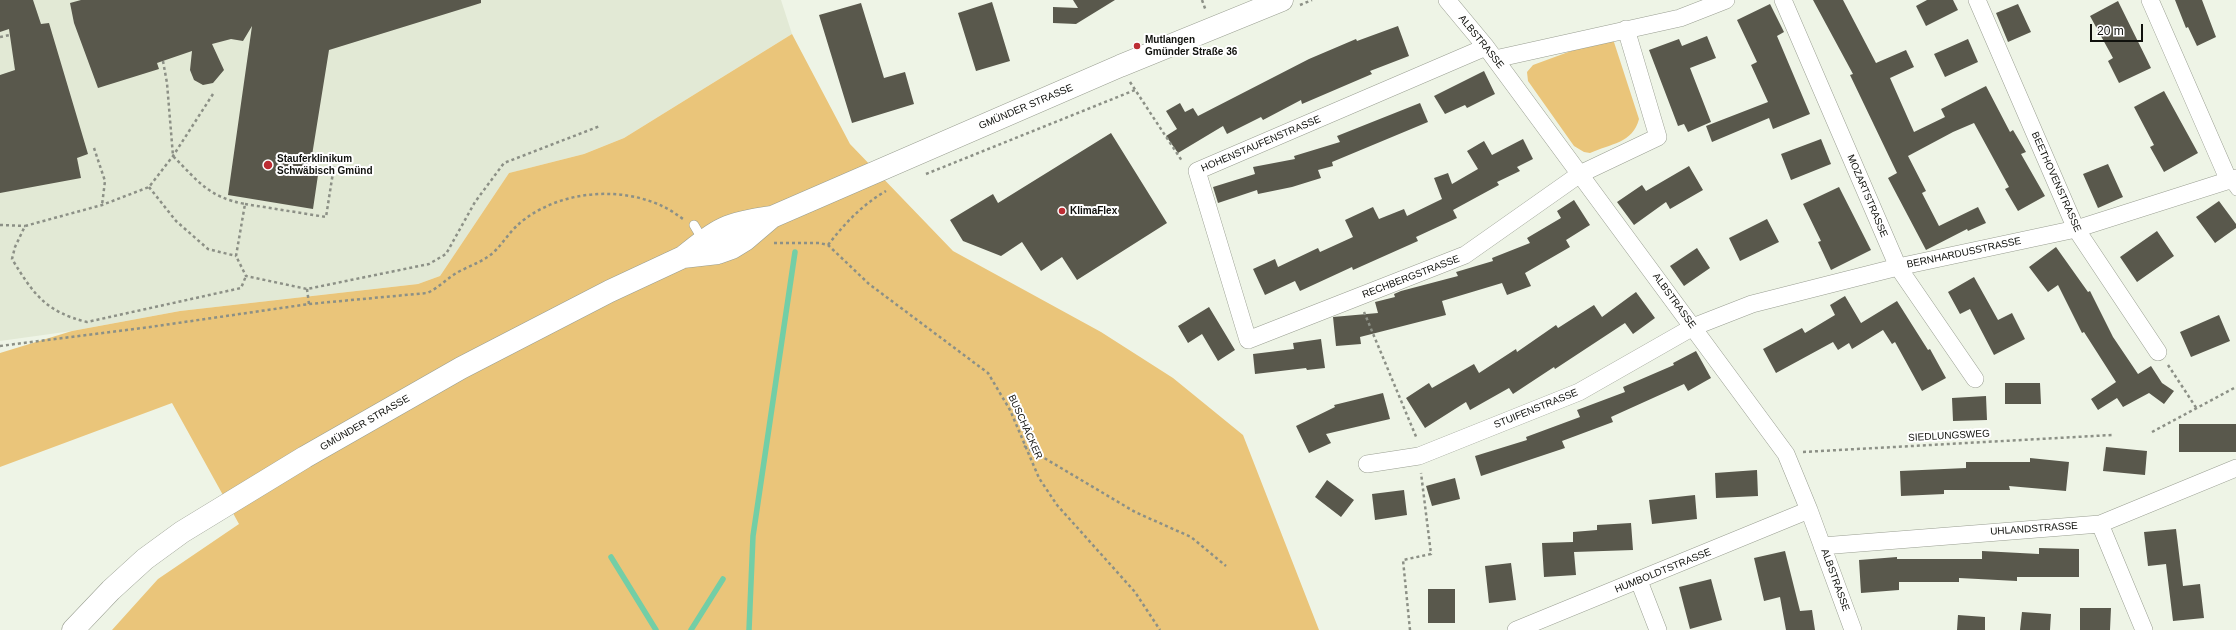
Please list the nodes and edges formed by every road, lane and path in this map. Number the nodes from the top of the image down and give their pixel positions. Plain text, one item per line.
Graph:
1 (1282, 0) edge
2 (1447, 0) edge
3 (1726, 0) edge
4 (1783, 0) edge
5 (1977, 0) edge
6 (2150, 0) edge
7 (1626, 29) junction
8 (10, 35) dead end
9 (0, 37) edge
10 (1491, 53) junction
11 (163, 61) dead end
12 (1133, 87) dead end
13 (1135, 90) junction
14 (213, 94) dead end
15 (600, 126) dead end
16 (94, 148) dead end
17 (173, 156) junction
18 (334, 166) dead end
19 (1197, 171) junction
20 (924, 174) dead end
21 (1580, 174) junction
22 (2234, 183) edge
23 (149, 187) junction
24 (892, 188) dead end
25 (245, 204) junction
26 (102, 205) junction
27 (0, 225) edge
28 (25, 226) junction
29 (2076, 229) junction
30 (750, 234) junction
31 (702, 240) junction
32 (828, 245) junction
33 (236, 256) junction
34 (1898, 267) junction
35 (246, 276) junction
36 (307, 288) junction
37 (309, 304) junction
38 (1693, 327) junction
39 (1248, 340) joint
40 (0, 346) edge
41 (2158, 352) joint
42 (1975, 379) dead end
43 (2236, 387) edge
44 (2197, 409) junction
45 (2152, 432) dead end
46 (2112, 435) dead end
47 (1024, 446) junction
48 (1786, 454) junction
49 (1367, 464) dead end
50 (2236, 468) edge
51 (1809, 510) junction
52 (2100, 524) junction
53 (1822, 546) junction
54 (1226, 566) dead end
55 (1639, 581) junction
56 (73, 630) edge
57 (1160, 630) edge
58 (1516, 630) edge
59 (1658, 630) edge
60 (1853, 630) edge
61 (2144, 630) edge

1 - 30 street, GMÜNDER STRASSE
2 - 10 street, ALBSTRASSE
3 - 7 street, HOHENSTAUFENSTRASSE
4 - 34 street, MOZARTSTRASSE
5 - 29 street, BEETHOVENSTRASSE
6 - 22 street
7 - 10 street, HOHENSTAUFENSTRASSE
7 - 21 street, RECHBERGSTRASSE
8 - 9 path
10 - 19 street, HOHENSTAUFENSTRASSE
10 - 21 street, ALBSTRASSE
11 - 17 path
12 - 13 path
13 - 19 path
13 - 20 path
14 - 17 path
15 - 36 path
16 - 26 path
17 - 23 path
17 - 25 path
18 - 25 path
19 - 39 street, HOHENSTAUFENSTRASSE
21 - 38 street, ALBSTRASSE
21 - 39 street, RECHBERGSTRASSE
22 - 29 street, BERNHARDUSSTRASSE
23 - 26 path
23 - 33 path
24 - 32 path
25 - 33 path
26 - 28 path
27 - 28 path
28 - 35 path
29 - 34 street, BERNHARDUSSTRASSE
29 - 41 street, BEETHOVENSTRASSE
30 - 31 street, GMÜNDER STRASSE
30 - 32 path
31 - 37 path
31 - 56 street, GMÜNDER STRASSE
32 - 47 path, BUSCHÄCKER
33 - 35 path
34 - 38 street, BERNHARDUSSTRASSE
34 - 42 street, MOZARTSTRASSE
35 - 36 path
36 - 37 path
37 - 40 path
38 - 48 street, ALBSTRASSE
38 - 49 street, STUIFENSTRASSE
41 - 44 path
43 - 44 path
44 - 45 path
46 - 48 path, SIEDLUNGSWEG
47 - 54 path
47 - 57 path, BUSCHÄCKER
48 - 51 street, ALBSTRASSE
50 - 52 street, UHLANDSTRASSE
51 - 53 street, ALBSTRASSE
51 - 55 street, HUMBOLDTSTRASSE
52 - 53 street, UHLANDSTRASSE
52 - 61 street
53 - 60 street, ALBSTRASSE
55 - 58 street, HUMBOLDTSTRASSE
55 - 59 street

